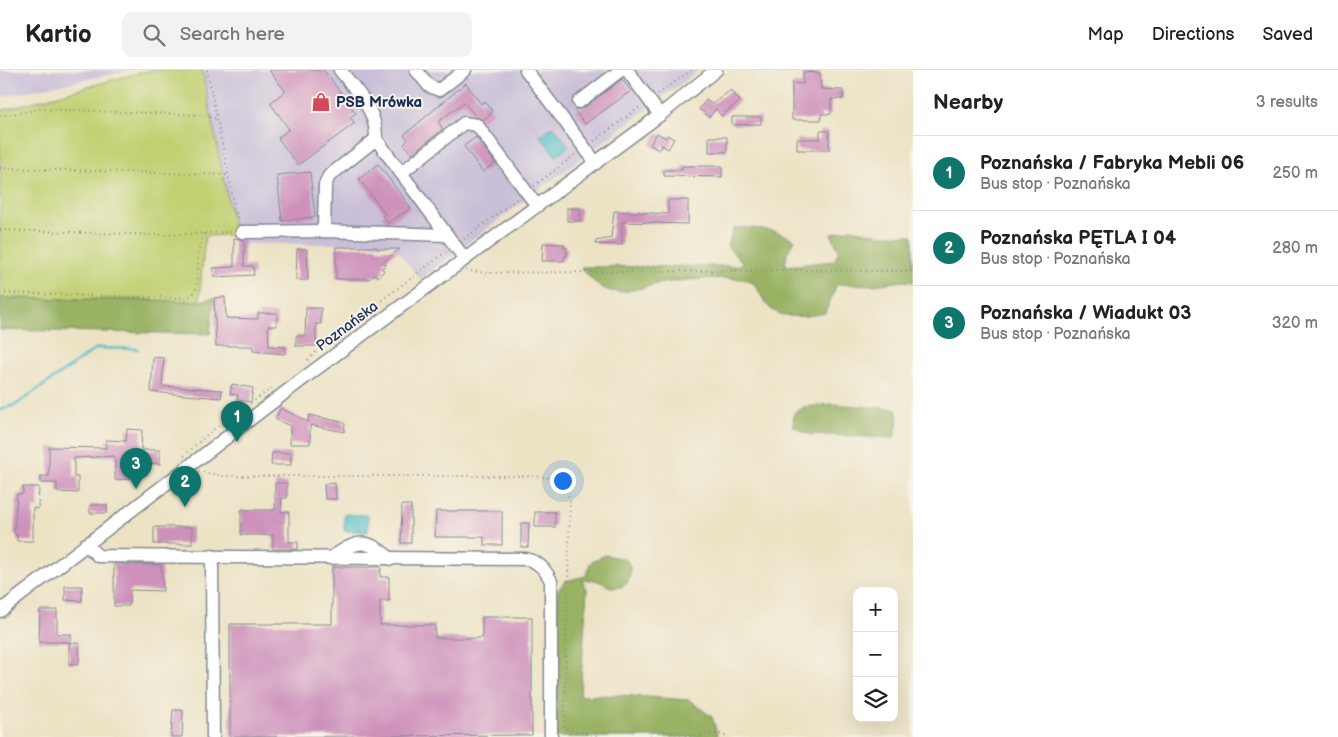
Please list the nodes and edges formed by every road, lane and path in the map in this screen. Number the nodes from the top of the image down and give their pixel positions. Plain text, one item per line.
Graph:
1 (208, 70) edge
2 (340, 70) edge
3 (416, 70) edge
4 (465, 70) edge
5 (526, 70) edge
6 (621, 70) edge
7 (627, 70) edge
8 (690, 70) edge
9 (716, 70) edge
10 (649, 100) junction
11 (579, 102) dead end
12 (660, 115) junction
13 (0, 116) edge
14 (218, 119) junction
15 (376, 139) junction
16 (584, 148) junction
17 (596, 163) junction
18 (0, 168) edge
19 (401, 173) junction
20 (229, 175) junction
21 (526, 192) junction
22 (537, 206) junction
23 (0, 230) edge
24 (324, 231) junction
25 (242, 232) junction
26 (204, 234) junction
27 (450, 240) junction
28 (462, 262) junction
29 (913, 271) edge
30 (0, 293) edge
31 (304, 365) dead end
32 (278, 384) dead end
33 (186, 461) junction
34 (86, 544) junction
35 (212, 556) junction
36 (0, 610) edge
37 (213, 737) edge
38 (551, 737) edge
39 (599, 737) edge
40 (645, 737) edge
41 (728, 737) edge

1 - 14 path
2 - 15 street
3 - 4 street
5 - 16 street
6 - 11 street
7 - 10 street
8 - 10 path
9 - 12 street, Poznańska
10 - 12 street
10 - 16 path
12 - 17 street, Poznańska
13 - 14 path
14 - 20 path
15 - 19 street
15 - 24 street
16 - 17 street
16 - 21 path
17 - 22 street, Poznańska
18 - 20 path
19 - 21 street
19 - 27 street
20 - 25 path
21 - 22 street
21 - 27 path
22 - 28 street, Poznańska
23 - 26 path
24 - 25 street
24 - 27 street
25 - 26 path
26 - 30 path
27 - 28 street
27 - 31 path
28 - 29 path
28 - 33 street, Poznańska
32 - 33 path
33 - 34 street, Poznańska
33 - 39 path
34 - 35 street
34 - 36 street, Poznańska
35 - 37 street
35 - 38 street
40 - 41 path

